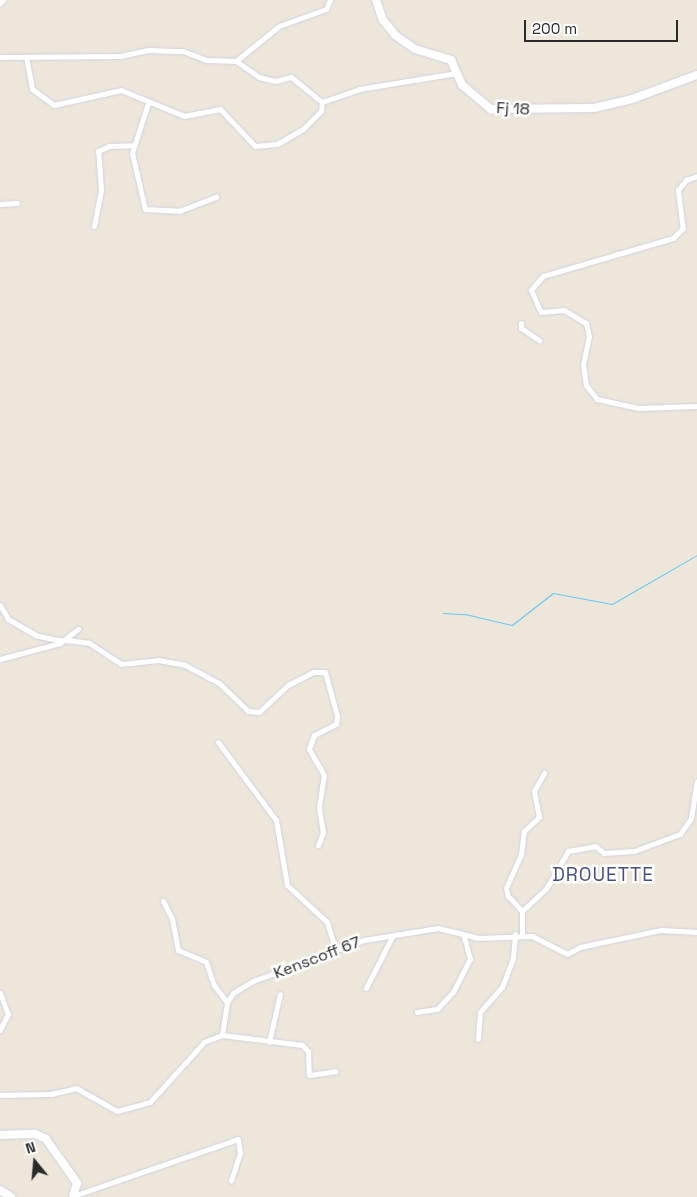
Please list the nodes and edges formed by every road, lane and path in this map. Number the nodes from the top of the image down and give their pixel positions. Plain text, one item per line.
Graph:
1 (330, 0) edge
2 (376, 0) edge
3 (0, 57) edge
4 (26, 58) junction
5 (236, 61) junction
6 (457, 73) junction
7 (697, 75) edge
8 (322, 102) junction
9 (148, 103) junction
10 (134, 145) junction
11 (697, 176) edge
12 (216, 197) dead end
13 (17, 202) dead end
14 (0, 204) edge
15 (94, 226) dead end
16 (520, 323) dead end
17 (539, 340) dead end
18 (697, 406) edge
19 (0, 605) edge
20 (78, 629) dead end
21 (65, 640) junction
22 (0, 659) edge
23 (218, 742) dead end
24 (544, 773) dead end
25 (697, 781) edge
26 (318, 845) dead end
27 (163, 901) dead end
28 (522, 910) junction
29 (697, 932) edge
30 (515, 934) junction
31 (522, 934) junction
32 (464, 936) junction
33 (392, 937) junction
34 (335, 949) junction
35 (366, 988) dead end
36 (0, 994) edge
37 (280, 994) dead end
38 (227, 1002) junction
39 (416, 1012) dead end
40 (0, 1030) edge
41 (222, 1035) junction
42 (478, 1039) dead end
43 (269, 1042) junction
44 (336, 1071) dead end
45 (0, 1095) edge
46 (0, 1135) edge
47 (231, 1181) dead end
48 (0, 1190) edge
49 (74, 1196) edge
50 (11, 1197) edge

1 - 5 street
2 - 6 street, Fj 18
3 - 4 street
4 - 5 street
4 - 9 street
5 - 8 street
6 - 7 street, Fj 18
6 - 8 street
8 - 9 street
9 - 10 street
10 - 12 street
10 - 15 street
11 - 18 street
13 - 14 street
16 - 17 street
19 - 21 street
20 - 21 street
21 - 22 street
21 - 26 street
23 - 34 street
24 - 28 street
25 - 28 street
27 - 38 street
28 - 31 street
29 - 31 street, Kenscoff 67
30 - 31 street, Kenscoff 67
30 - 32 street, Kenscoff 67
30 - 42 street
32 - 33 street, Kenscoff 67
32 - 39 street
33 - 34 street, Kenscoff 67
33 - 35 street
34 - 38 street, Kenscoff 67
36 - 40 street
37 - 43 street
38 - 41 street
41 - 43 street
41 - 45 street
43 - 44 street
46 - 49 street
47 - 49 street
48 - 50 street

